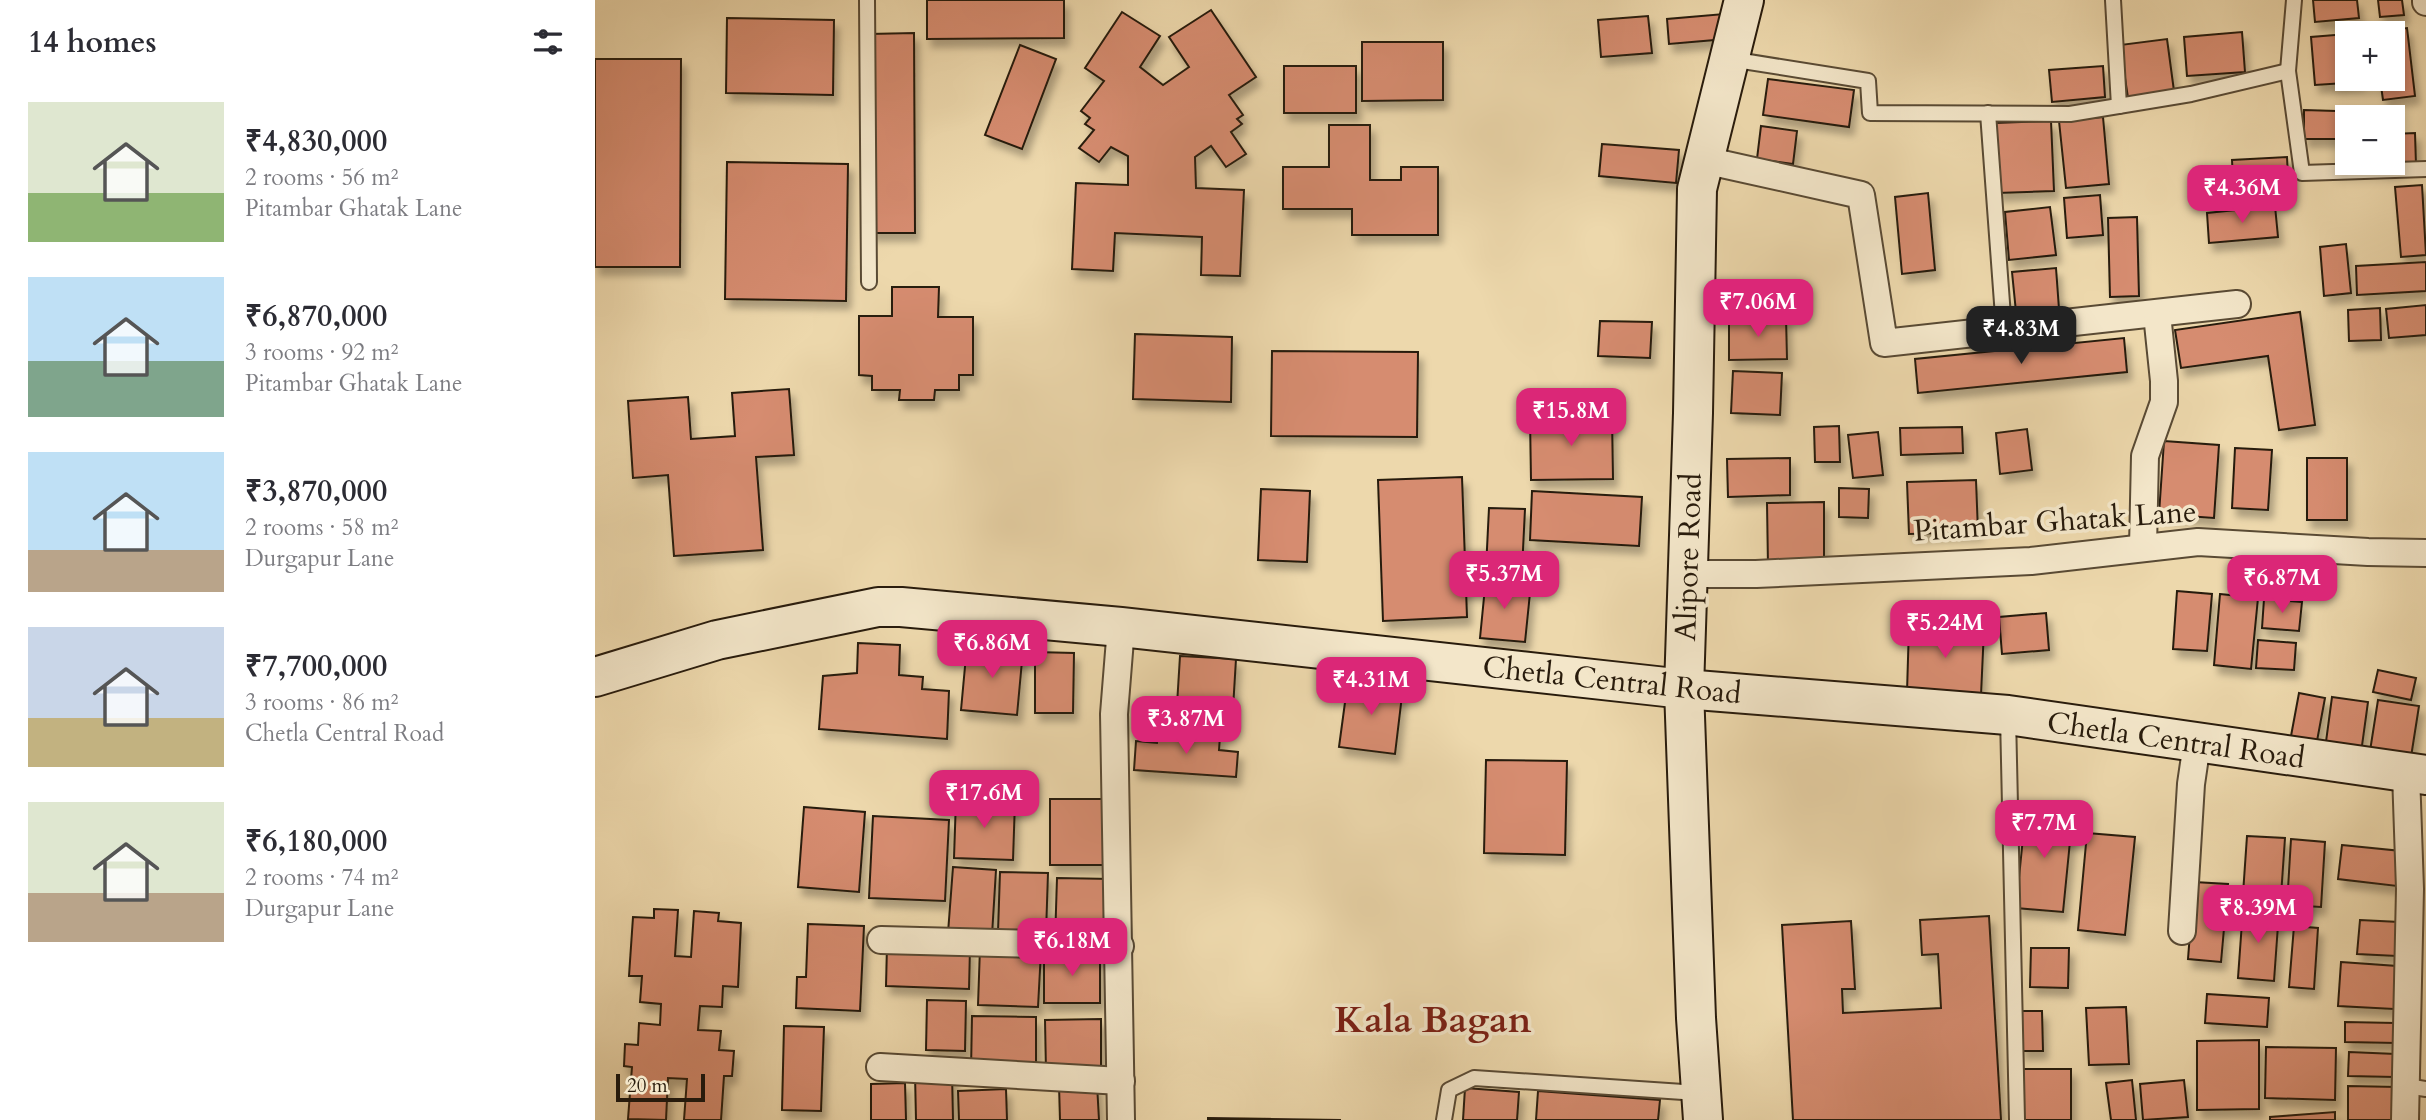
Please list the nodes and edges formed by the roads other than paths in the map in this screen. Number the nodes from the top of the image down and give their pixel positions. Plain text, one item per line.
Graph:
1 (867, 0) edge
2 (1744, 0) edge
3 (2113, 0) edge
4 (2294, 0) edge
5 (1729, 58) junction
6 (2288, 71) junction
7 (2119, 106) junction
8 (1987, 113) junction
9 (1704, 160) junction
10 (2426, 169) edge
11 (869, 282) dead end
12 (2237, 304) dead end
13 (2157, 314) junction
14 (2004, 330) junction
15 (2143, 547) junction
16 (2426, 552) edge
17 (1688, 575) junction
18 (1121, 627) junction
19 (595, 677) edge
20 (1684, 689) junction
21 (2008, 715) junction
22 (2197, 743) junction
23 (2421, 774) edge
24 (2182, 932) dead end
25 (881, 940) dead end
26 (1120, 946) junction
27 (880, 1067) dead end
28 (1121, 1081) junction
29 (2417, 1088) edge
30 (1703, 1107) edge
31 (1121, 1120) edge
32 (1444, 1120) edge
33 (2017, 1120) edge
34 (2406, 1120) edge

1 - 11 lane
2 - 5 main road, Alipore Road
3 - 7 lane
4 - 6 lane
5 - 8 lane
5 - 9 main road, Alipore Road
6 - 7 lane
6 - 10 lane
7 - 8 lane
8 - 14 lane
9 - 14 street
9 - 17 main road, Alipore Road
12 - 13 street
13 - 14 street
13 - 15 street
15 - 16 street, Pitambar Ghatak Lane
15 - 17 street, Pitambar Ghatak Lane
17 - 20 main road, Alipore Road
18 - 19 main road, Chetla Central Road
18 - 20 main road, Chetla Central Road
18 - 26 street
20 - 21 main road, Chetla Central Road
20 - 30 main road, Alipore Road
21 - 22 main road, Chetla Central Road
21 - 33 lane
22 - 23 main road, Chetla Central Road
22 - 24 street
23 - 29 street
25 - 26 street
26 - 28 street
27 - 28 street
28 - 31 street
29 - 34 street
30 - 32 lane

